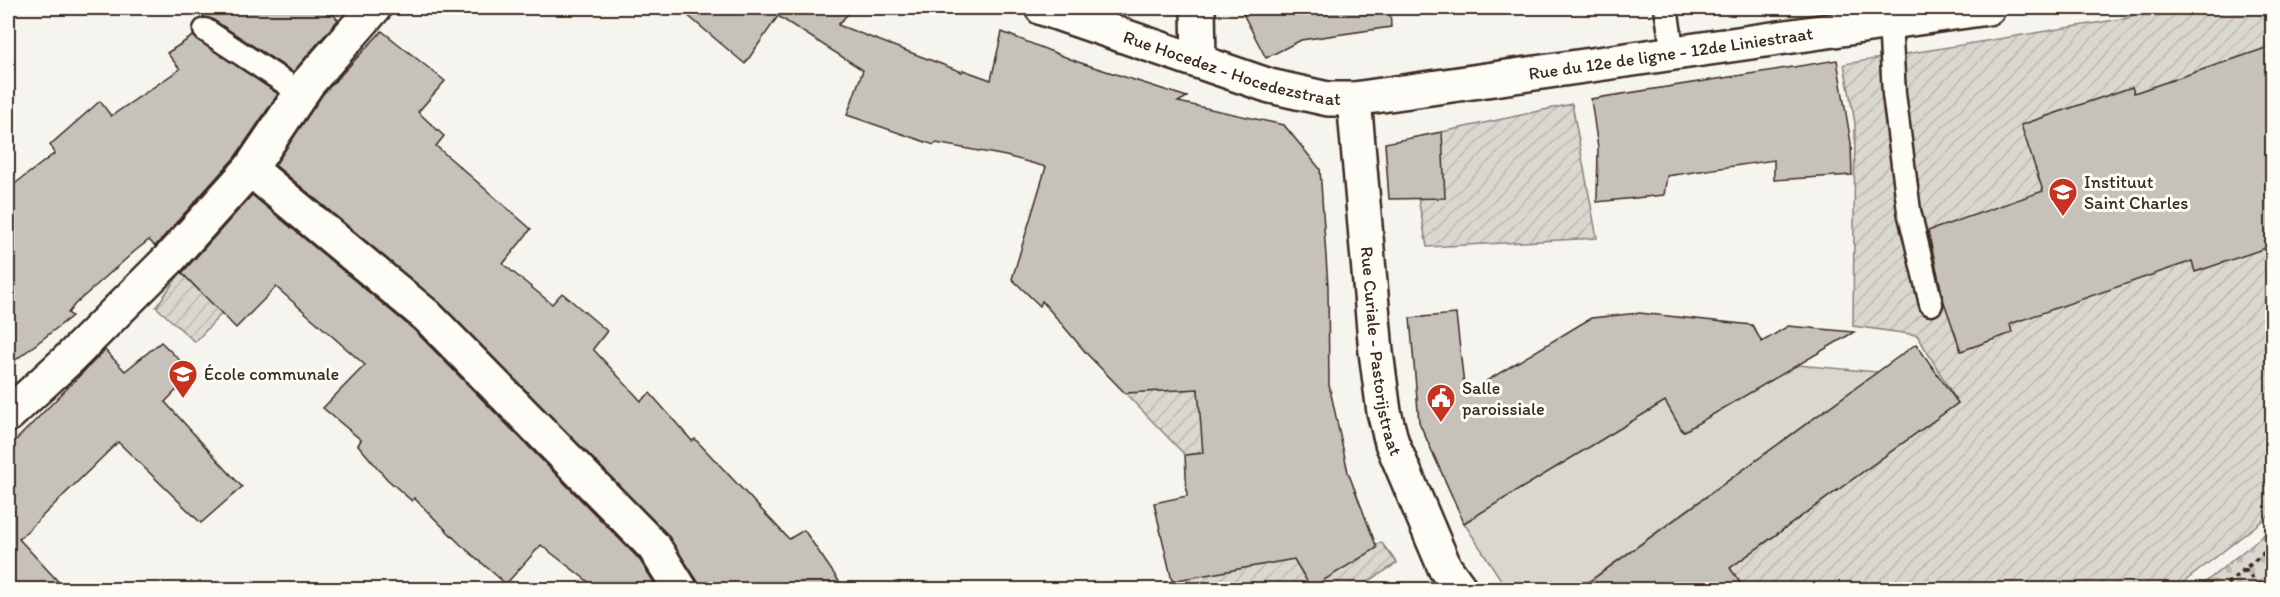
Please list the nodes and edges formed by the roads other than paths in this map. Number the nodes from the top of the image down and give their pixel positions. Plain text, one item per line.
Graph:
1 (374, 8) edge
2 (1042, 8) edge
3 (1198, 8) edge
4 (1666, 8) edge
5 (1988, 8) edge
6 (1890, 21) junction
7 (205, 30) dead end
8 (1673, 53) junction
9 (1199, 60) junction
10 (301, 93) junction
11 (1354, 99) junction
12 (250, 169) junction
13 (1931, 304) dead end
14 (8, 415) edge
15 (681, 590) edge
16 (1461, 590) edge

1 - 10 street
2 - 9 street, Rue Hocedez - Hocedezstraat
3 - 9 street
4 - 8 lane
5 - 6 street, Rue du 12e de ligne - 12de Liniestraat
6 - 8 street, Rue du 12e de ligne - 12de Liniestraat
6 - 13 lane
7 - 10 lane
8 - 11 street, Rue du 12e de ligne - 12de Liniestraat
9 - 11 street, Rue Hocedez - Hocedezstraat
10 - 12 street
11 - 16 street, Rue Curiale - Pastorijstraat
12 - 14 street
12 - 15 street

